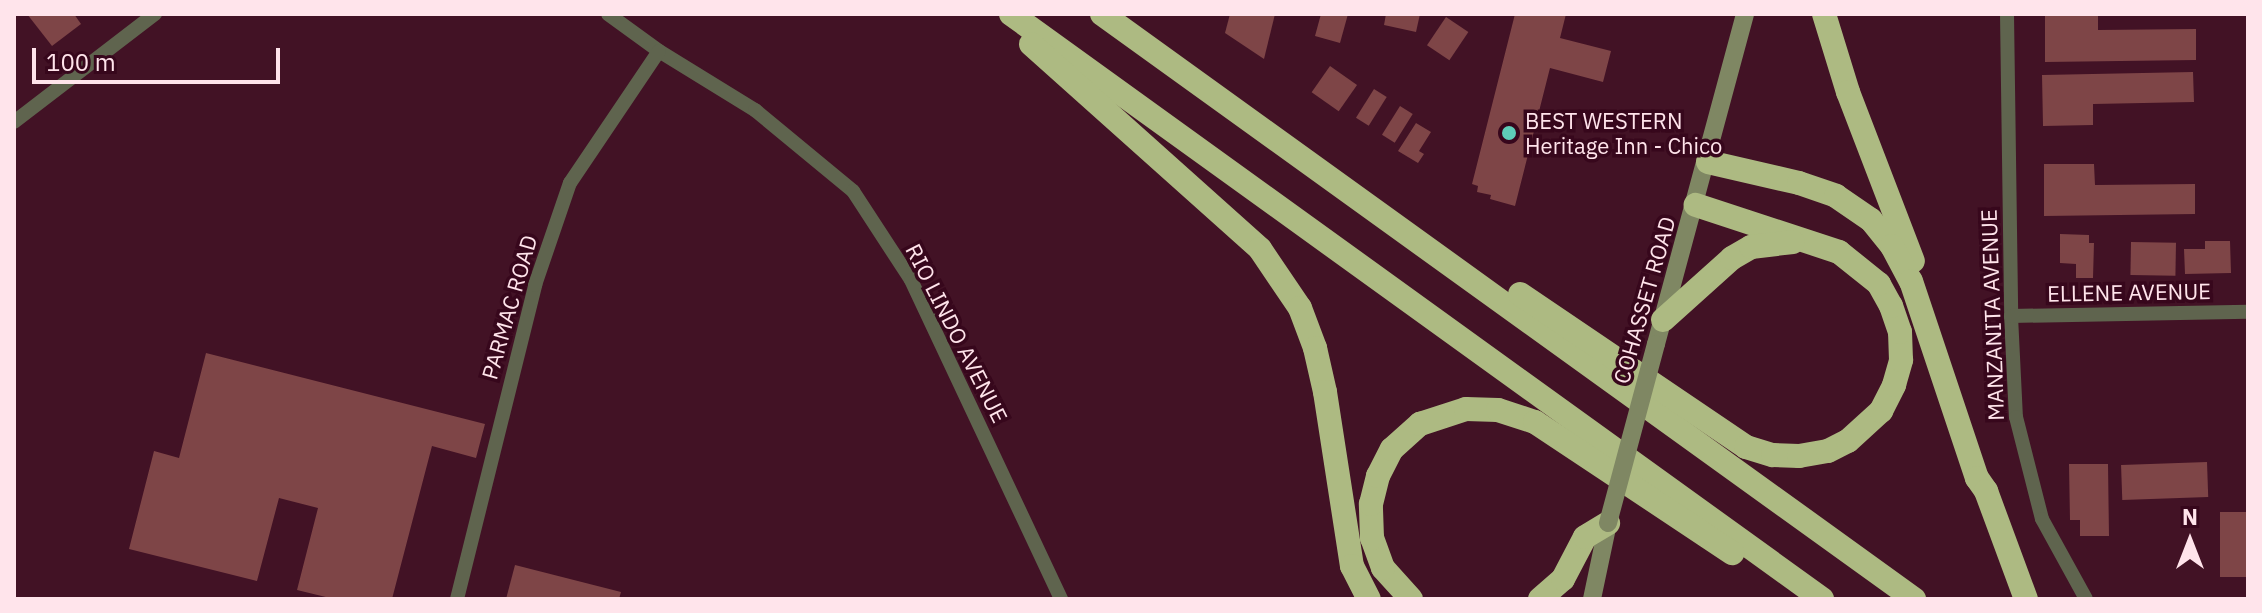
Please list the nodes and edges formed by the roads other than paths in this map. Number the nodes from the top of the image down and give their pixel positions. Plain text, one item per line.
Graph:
1 (155, 14) edge
2 (608, 14) edge
3 (1102, 14) edge
4 (1745, 14) edge
5 (1824, 14) edge
6 (2007, 14) edge
7 (1015, 17) edge
8 (659, 51) junction
9 (14, 122) edge
10 (1708, 162) junction
11 (1696, 205) junction
12 (1394, 222) junction
13 (1803, 243) junction
14 (2248, 312) edge
15 (2011, 316) junction
16 (1663, 320) junction
17 (1986, 491) junction
18 (1608, 523) junction
19 (1813, 593) edge
20 (457, 599) edge
21 (1061, 599) edge
22 (1369, 599) edge
23 (1411, 599) edge
24 (1540, 599) edge
25 (1592, 599) edge
26 (1914, 599) edge
27 (2026, 599) edge
28 (2086, 599) edge

1 - 9 street
2 - 8 street, RIO LINDO AVENUE
3 - 12 highway
4 - 10 main road, COHASSET ROAD
5 - 17 highway
6 - 15 street, MANZANITA AVENUE
7 - 19 highway
7 - 22 highway
8 - 20 street, PARMAC ROAD
8 - 21 street, RIO LINDO AVENUE
10 - 11 main road, COHASSET ROAD
10 - 17 highway
11 - 13 highway
11 - 16 main road, COHASSET ROAD
12 - 13 highway
12 - 26 highway
13 - 16 highway
14 - 15 street, ELLENE AVENUE
15 - 28 street, MANZANITA AVENUE
16 - 18 main road, COHASSET ROAD, bridge
17 - 27 highway
18 - 24 highway
18 - 25 main road, COHASSET ROAD
19 - 23 highway

